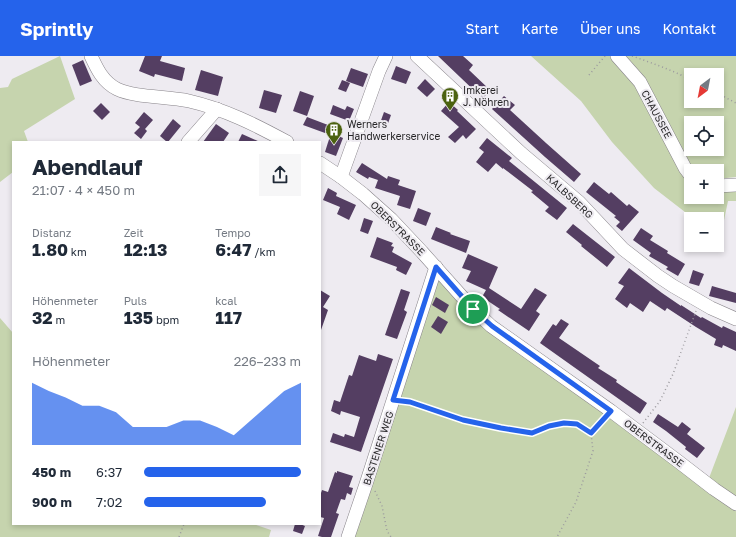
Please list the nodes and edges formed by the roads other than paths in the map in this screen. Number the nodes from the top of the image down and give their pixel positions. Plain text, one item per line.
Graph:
1 (91, 56) edge
2 (386, 56) edge
3 (417, 56) edge
4 (617, 56) edge
5 (217, 109) junction
6 (189, 141) edge
7 (285, 141) edge
8 (321, 164) edge
9 (684, 166) edge
10 (341, 177) junction
11 (736, 185) edge
12 (724, 186) edge
13 (436, 267) junction
14 (736, 319) edge
15 (736, 504) edge
16 (348, 537) edge

1 - 5 street
2 - 10 street
3 - 14 street, KALBSBERG
4 - 9 street, CHAUSSEE
5 - 6 street
5 - 7 street
8 - 10 street, OBERSTRASSE
10 - 13 street, OBERSTRASSE
11 - 12 street
13 - 15 street, OBERSTRASSE
13 - 16 street, BASTENER WEG

